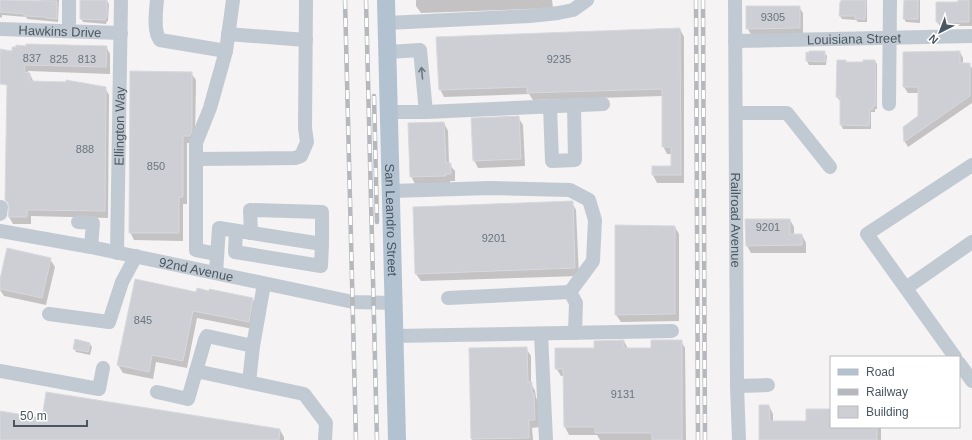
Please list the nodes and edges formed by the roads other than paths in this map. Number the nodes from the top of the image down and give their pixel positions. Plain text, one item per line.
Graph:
1 (69, 0) edge
2 (121, 0) edge
3 (157, 0) edge
4 (233, 0) edge
5 (306, 0) edge
6 (386, 0) edge
7 (587, 0) edge
8 (735, 0) edge
9 (890, 0) edge
10 (387, 23) junction
11 (0, 29) edge
12 (69, 31) junction
13 (120, 33) junction
14 (228, 34) junction
15 (972, 36) edge
16 (890, 38) junction
17 (306, 40) junction
18 (735, 41) junction
19 (226, 51) junction
20 (388, 52) junction
21 (603, 104) dead end
22 (889, 104) dead end
23 (550, 106) junction
24 (574, 106) junction
25 (389, 112) junction
26 (426, 112) junction
27 (736, 113) junction
28 (196, 159) junction
29 (972, 165) edge
30 (830, 167) dead end
31 (391, 191) junction
32 (0, 207) edge
33 (0, 214) edge
34 (78, 222) dead end
35 (0, 231) edge
36 (236, 231) junction
37 (250, 233) junction
38 (972, 242) edge
39 (322, 244) junction
40 (91, 247) junction
41 (118, 253) junction
42 (217, 254) junction
43 (136, 256) junction
44 (216, 273) junction
45 (264, 284) junction
46 (906, 288) junction
47 (570, 292) junction
48 (448, 298) dead end
49 (394, 303) junction
50 (49, 314) dead end
51 (672, 331) dead end
52 (575, 333) junction
53 (541, 334) junction
54 (394, 336) junction
55 (253, 346) junction
56 (954, 356) edge
57 (960, 364) edge
58 (103, 368) dead end
59 (0, 371) edge
60 (196, 371) junction
61 (972, 381) edge
62 (249, 382) junction
63 (768, 385) dead end
64 (737, 386) junction
65 (157, 392) dead end
66 (325, 440) edge
67 (397, 440) edge
68 (546, 440) edge
69 (739, 440) edge

1 - 12 street
2 - 13 street, Ellington Way
3 - 19 street
4 - 14 street
5 - 17 street
6 - 10 main road, San Leandro Street
7 - 10 street
8 - 18 street, Railroad Avenue
9 - 16 street
10 - 20 main road, San Leandro Street
11 - 12 street, Hawkins Drive
12 - 13 street, Hawkins Drive
13 - 41 street, Ellington Way
14 - 17 street
14 - 19 street
15 - 16 street, Louisiana Street
16 - 18 street, Louisiana Street
16 - 22 street
17 - 28 street
18 - 27 street, Railroad Avenue
19 - 28 street
20 - 25 main road, San Leandro Street
26 -> 20 street
21 - 24 street
23 - 24 street
23 - 24 street
23 - 26 street
25 - 26 street
25 - 31 main road, San Leandro Street
27 - 30 street
27 - 64 street, Railroad Avenue
28 - 42 street
29 - 46 street
31 - 47 street
31 - 49 main road, San Leandro Street
32 - 33 street
34 - 40 street
35 - 40 street, 92nd Avenue
36 - 37 street
36 - 39 street
36 - 42 street
37 - 39 street
37 - 39 street
38 - 46 street
40 - 41 street, 92nd Avenue
41 - 43 street, 92nd Avenue
42 - 44 street
43 - 44 street, 92nd Avenue
43 - 50 street
44 - 45 street, 92nd Avenue
45 - 49 street, 92nd Avenue
45 - 55 street
46 - 56 street
47 - 48 street
47 - 52 street
49 - 54 main road, San Leandro Street
51 - 52 street
52 - 53 street
53 - 54 street
53 - 68 street
54 - 67 main road, San Leandro Street
55 - 60 street
55 - 62 street
57 - 61 street
58 - 59 street
60 - 62 street
60 - 65 street
62 - 66 street
63 - 64 street
64 - 69 street, Railroad Avenue

